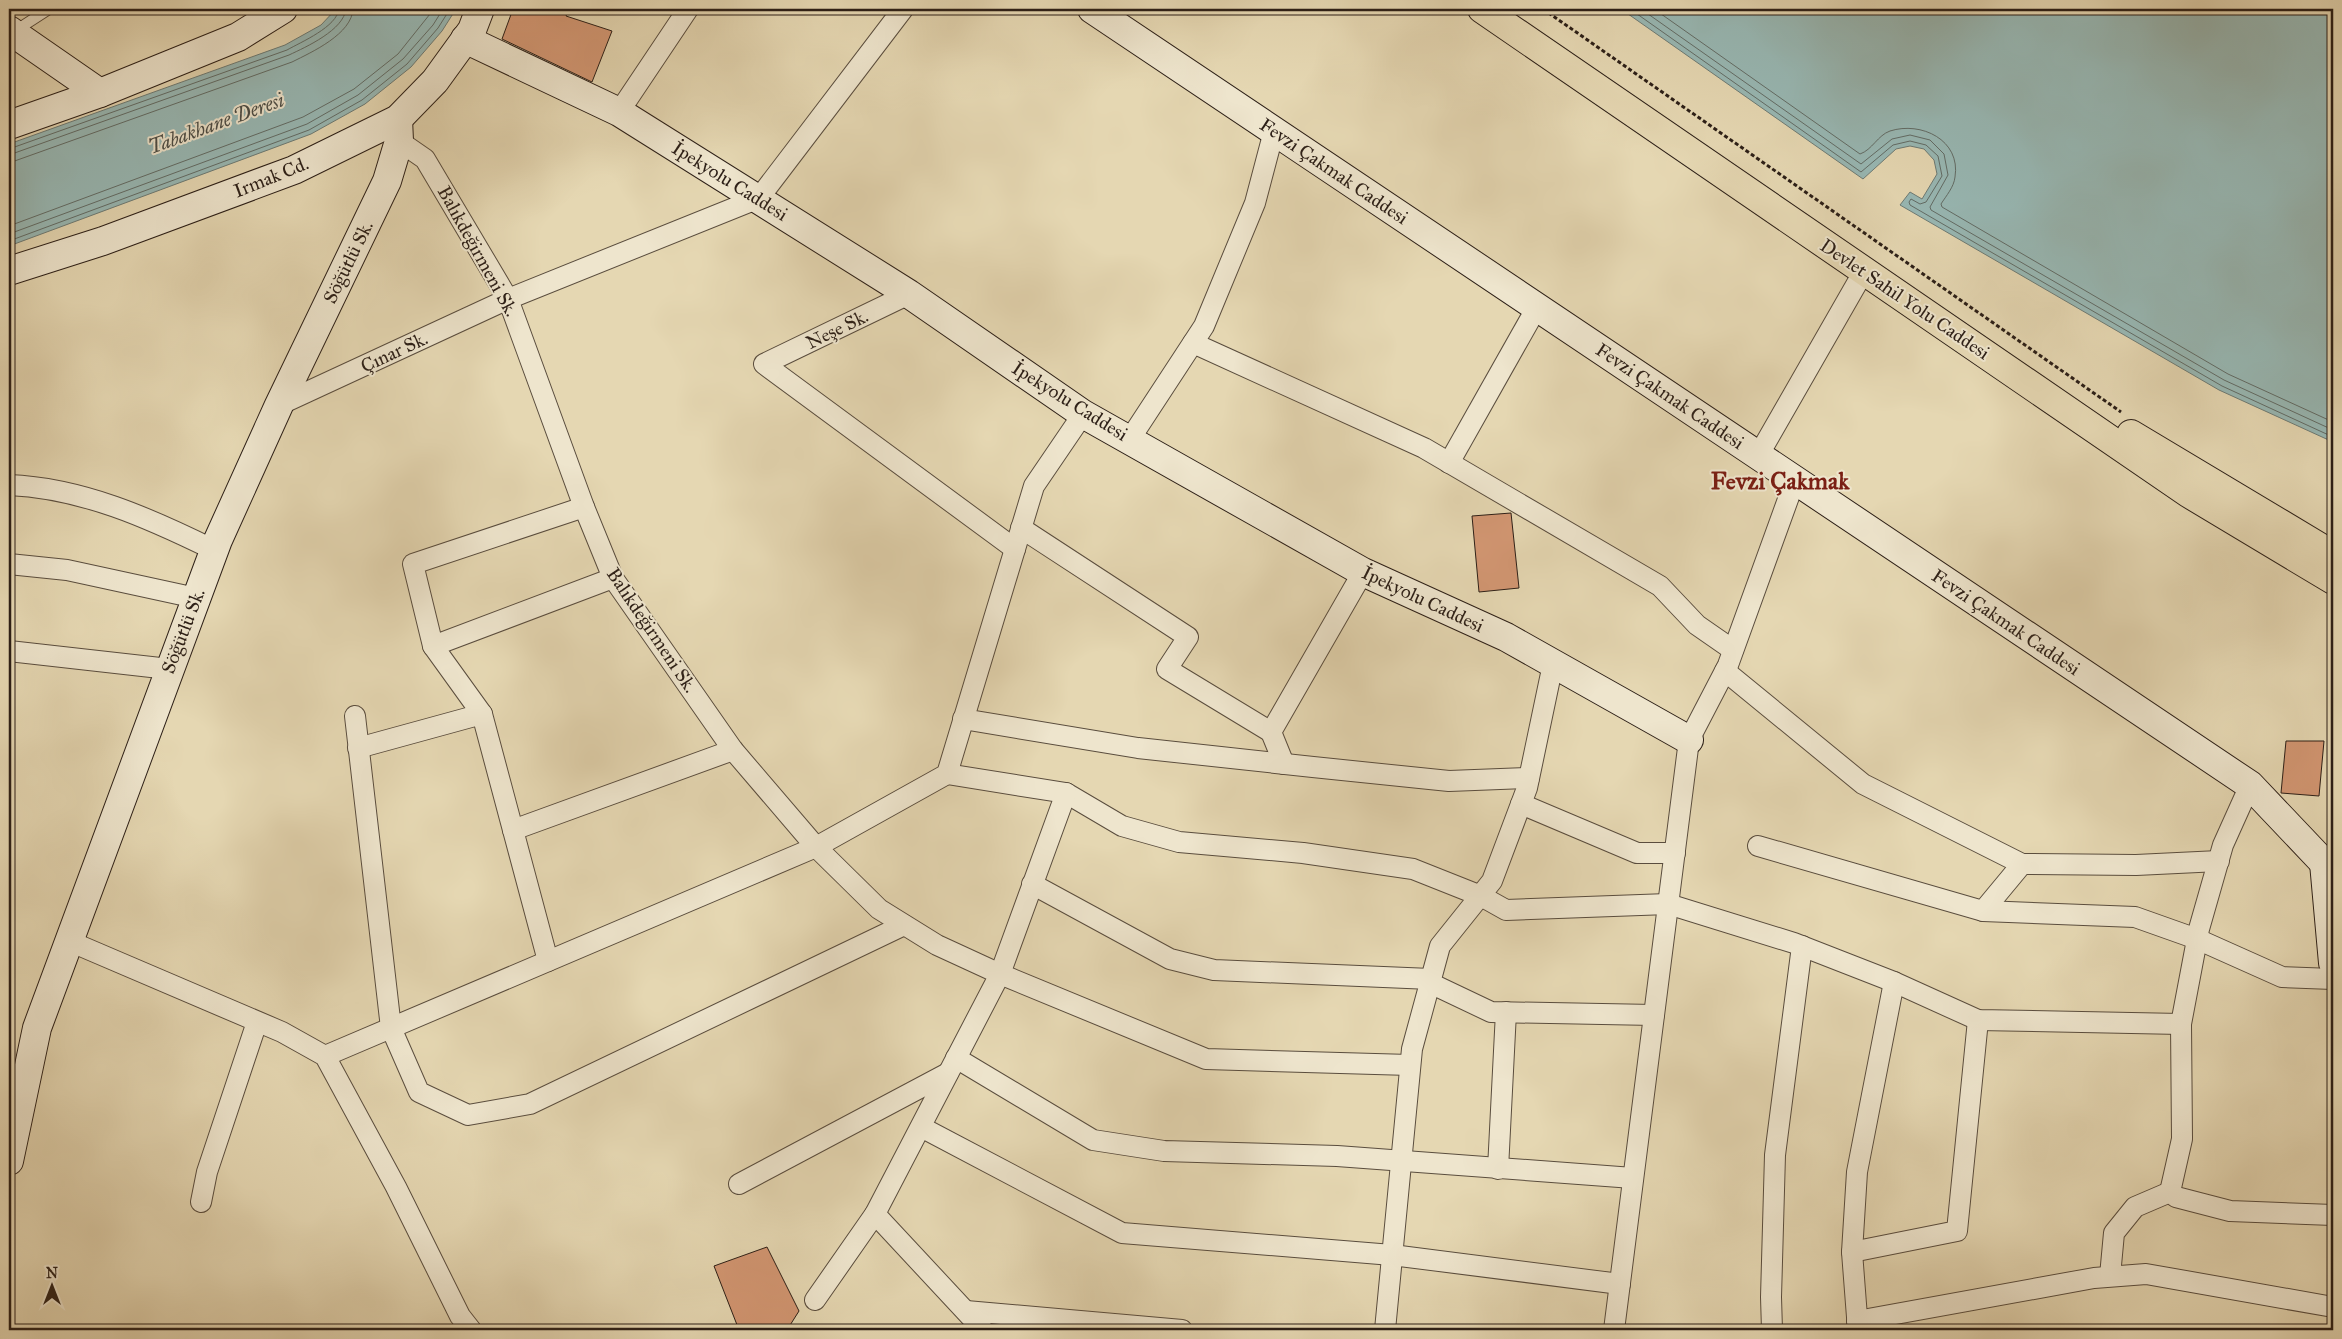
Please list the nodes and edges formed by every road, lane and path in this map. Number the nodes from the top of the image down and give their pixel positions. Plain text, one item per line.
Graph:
1 (49, 9) edge
2 (283, 9) edge
3 (480, 9) edge
4 (688, 9) edge
5 (903, 9) edge
6 (1092, 9) edge
7 (1482, 9) edge
8 (1509, 9) edge
9 (1543, 9) edge
10 (10, 31) edge
11 (465, 39) junction
12 (100, 93) junction
13 (619, 112) junction
14 (9, 125) edge
15 (398, 130) junction
16 (1274, 131) junction
17 (759, 198) junction
18 (9, 270) edge
19 (1864, 271) junction
20 (909, 294) junction
21 (508, 298) junction
22 (1537, 307) junction
23 (1193, 343) junction
24 (279, 405) junction
25 (1083, 414) junction
26 (2129, 417) dead end
27 (1130, 439) junction
28 (1758, 456) junction
29 (1449, 463) junction
30 (1795, 480) junction
31 (9, 485) edge
32 (584, 507) junction
33 (1021, 528) junction
34 (1015, 548) junction
35 (214, 550) junction
36 (2333, 555) edge
37 (9, 564) edge
38 (1363, 572) junction
39 (614, 578) junction
40 (2333, 580) edge
41 (196, 598) junction
42 (433, 646) junction
43 (1733, 650) junction
44 (9, 651) edge
45 (1553, 664) junction
46 (170, 669) junction
47 (1725, 671) junction
48 (482, 714) junction
49 (355, 716) dead end
50 (963, 719) junction
51 (1271, 732) junction
52 (1689, 740) junction
53 (358, 748) junction
54 (733, 750) junction
55 (1284, 764) junction
56 (947, 774) junction
57 (1529, 778) junction
58 (2250, 785) junction
59 (1066, 792) junction
60 (1521, 804) junction
61 (513, 830) junction
62 (1758, 846) dead end
63 (816, 847) junction
64 (1675, 853) junction
65 (2219, 861) junction
66 (2022, 864) junction
67 (2328, 866) edge
68 (1032, 884) junction
69 (1480, 896) junction
70 (1668, 904) junction
71 (1983, 911) junction
72 (904, 925) junction
73 (2197, 940) junction
74 (69, 941) junction
75 (1802, 946) junction
76 (548, 961) junction
77 (2333, 963) edge
78 (1000, 974) junction
79 (2333, 979) edge
80 (1430, 981) junction
81 (1894, 982) junction
82 (1506, 1012) junction
83 (1654, 1016) junction
84 (1978, 1020) junction
85 (257, 1022) junction
86 (2181, 1024) junction
87 (391, 1028) junction
88 (325, 1056) junction
89 (952, 1065) junction
90 (1410, 1065) junction
91 (921, 1126) junction
92 (9, 1161) edge
93 (1401, 1162) junction
94 (1498, 1169) junction
95 (1633, 1178) junction
96 (739, 1184) dead end
97 (2170, 1192) junction
98 (201, 1202) dead end
99 (875, 1214) junction
100 (2333, 1215) edge
101 (1852, 1252) junction
102 (1392, 1255) junction
103 (2110, 1276) junction
104 (1620, 1284) junction
105 (815, 1300) dead end
106 (2333, 1307) edge
107 (966, 1312) junction
108 (1858, 1326) edge
109 (471, 1330) edge
110 (983, 1330) edge
111 (1182, 1330) edge
112 (1385, 1330) edge
113 (1614, 1330) edge
114 (1772, 1330) edge

1 - 10 lane
2 - 12 street
3 - 11 street, Irmak Cd.
4 - 13 street
5 - 17 street
6 - 16 street, Fevzi Çakmak Caddesi
7 - 19 main road, Devlet Sahil Yolu Caddesi
8 - 36 main road, Devlet Sahil Yolu Caddesi
9 - 26 path
10 - 12 street
11 - 13 street, İpekyolu Caddesi
11 - 15 street, Irmak Cd.
12 - 14 street
13 - 17 street, İpekyolu Caddesi
15 - 18 street, Irmak Cd.
15 - 21 street, Balıkdeğirmeni Sk.
15 - 24 street, Söğütlü Sk.
16 - 22 street, Fevzi Çakmak Caddesi
16 - 23 street
17 - 20 street, İpekyolu Caddesi
17 - 21 street, Çınar Sk.
19 - 28 street
19 - 40 main road, Devlet Sahil Yolu Caddesi
20 - 25 street, İpekyolu Caddesi
20 - 34 street, Neşe Sk.
21 - 24 street, Çınar Sk.
21 - 32 street, Balıkdeğirmeni Sk.
22 - 28 street, Fevzi Çakmak Caddesi
22 - 29 street
23 - 27 street
23 - 29 street
24 - 35 street, Söğütlü Sk.
25 - 27 street, İpekyolu Caddesi
25 - 33 street
27 - 38 street, İpekyolu Caddesi
28 - 30 street, Fevzi Çakmak Caddesi
29 - 43 street
30 - 43 street
30 - 58 street, Fevzi Çakmak Caddesi
31 - 35 street
32 - 39 street, Balıkdeğirmeni Sk.
32 - 42 street
33 - 34 street
33 - 51 street
34 - 50 street
35 - 41 street, Söğütlü Sk.
37 - 41 street
38 - 45 street, İpekyolu Caddesi
38 - 51 street
39 - 42 street
39 - 54 street, Balıkdeğirmeni Sk.
41 - 46 street, Söğütlü Sk.
42 - 48 street
43 - 47 street
44 - 46 street
45 - 52 street, İpekyolu Caddesi
45 - 57 street
46 - 74 street, Söğütlü Sk.
47 - 52 street
47 - 66 street
48 - 53 street
48 - 61 street
49 - 53 street
50 - 55 street
50 - 56 street
51 - 55 street
52 - 64 street
53 - 87 street
54 - 61 street
54 - 63 street, Balıkdeğirmeni Sk.
55 - 57 street
56 - 59 street
56 - 63 street
57 - 60 street
58 - 65 street
58 - 67 street, Fevzi Çakmak Caddesi
59 - 68 street
59 - 69 street
60 - 64 street
60 - 69 street
61 - 76 street
62 - 71 street
63 - 72 street, Balıkdeğirmeni Sk.
63 - 76 street
64 - 70 street
65 - 66 street
65 - 73 street
66 - 71 street
67 - 77 street
68 - 78 street
68 - 80 street
69 - 70 street
69 - 80 street
70 - 75 street
70 - 83 street
71 - 73 street
72 - 78 street, Balıkdeğirmeni Sk.
72 - 87 street
73 - 79 street
73 - 86 street
74 - 85 street
74 - 92 street, Söğütlü Sk.
75 - 81 street
75 - 114 street
76 - 87 street
78 - 89 street
78 - 90 street, Balıkdeğirmeni Sk.
80 - 82 street
80 - 90 street
81 - 84 street
81 - 101 street
82 - 83 street
82 - 94 street
83 - 95 street
84 - 86 street
84 - 101 street
85 - 88 street
85 - 98 street
86 - 97 street
87 - 88 street
88 - 109 street
89 - 91 street
89 - 93 street
89 - 96 street
90 - 93 street
91 - 99 street
91 - 102 street
93 - 94 street
93 - 102 street
94 - 95 street
95 - 104 street
97 - 100 street
97 - 103 street
99 - 105 street
99 - 107 street
101 - 108 street
102 - 104 street
102 - 112 street
103 - 106 street
103 - 108 street
104 - 113 street
107 - 110 street
107 - 111 street

